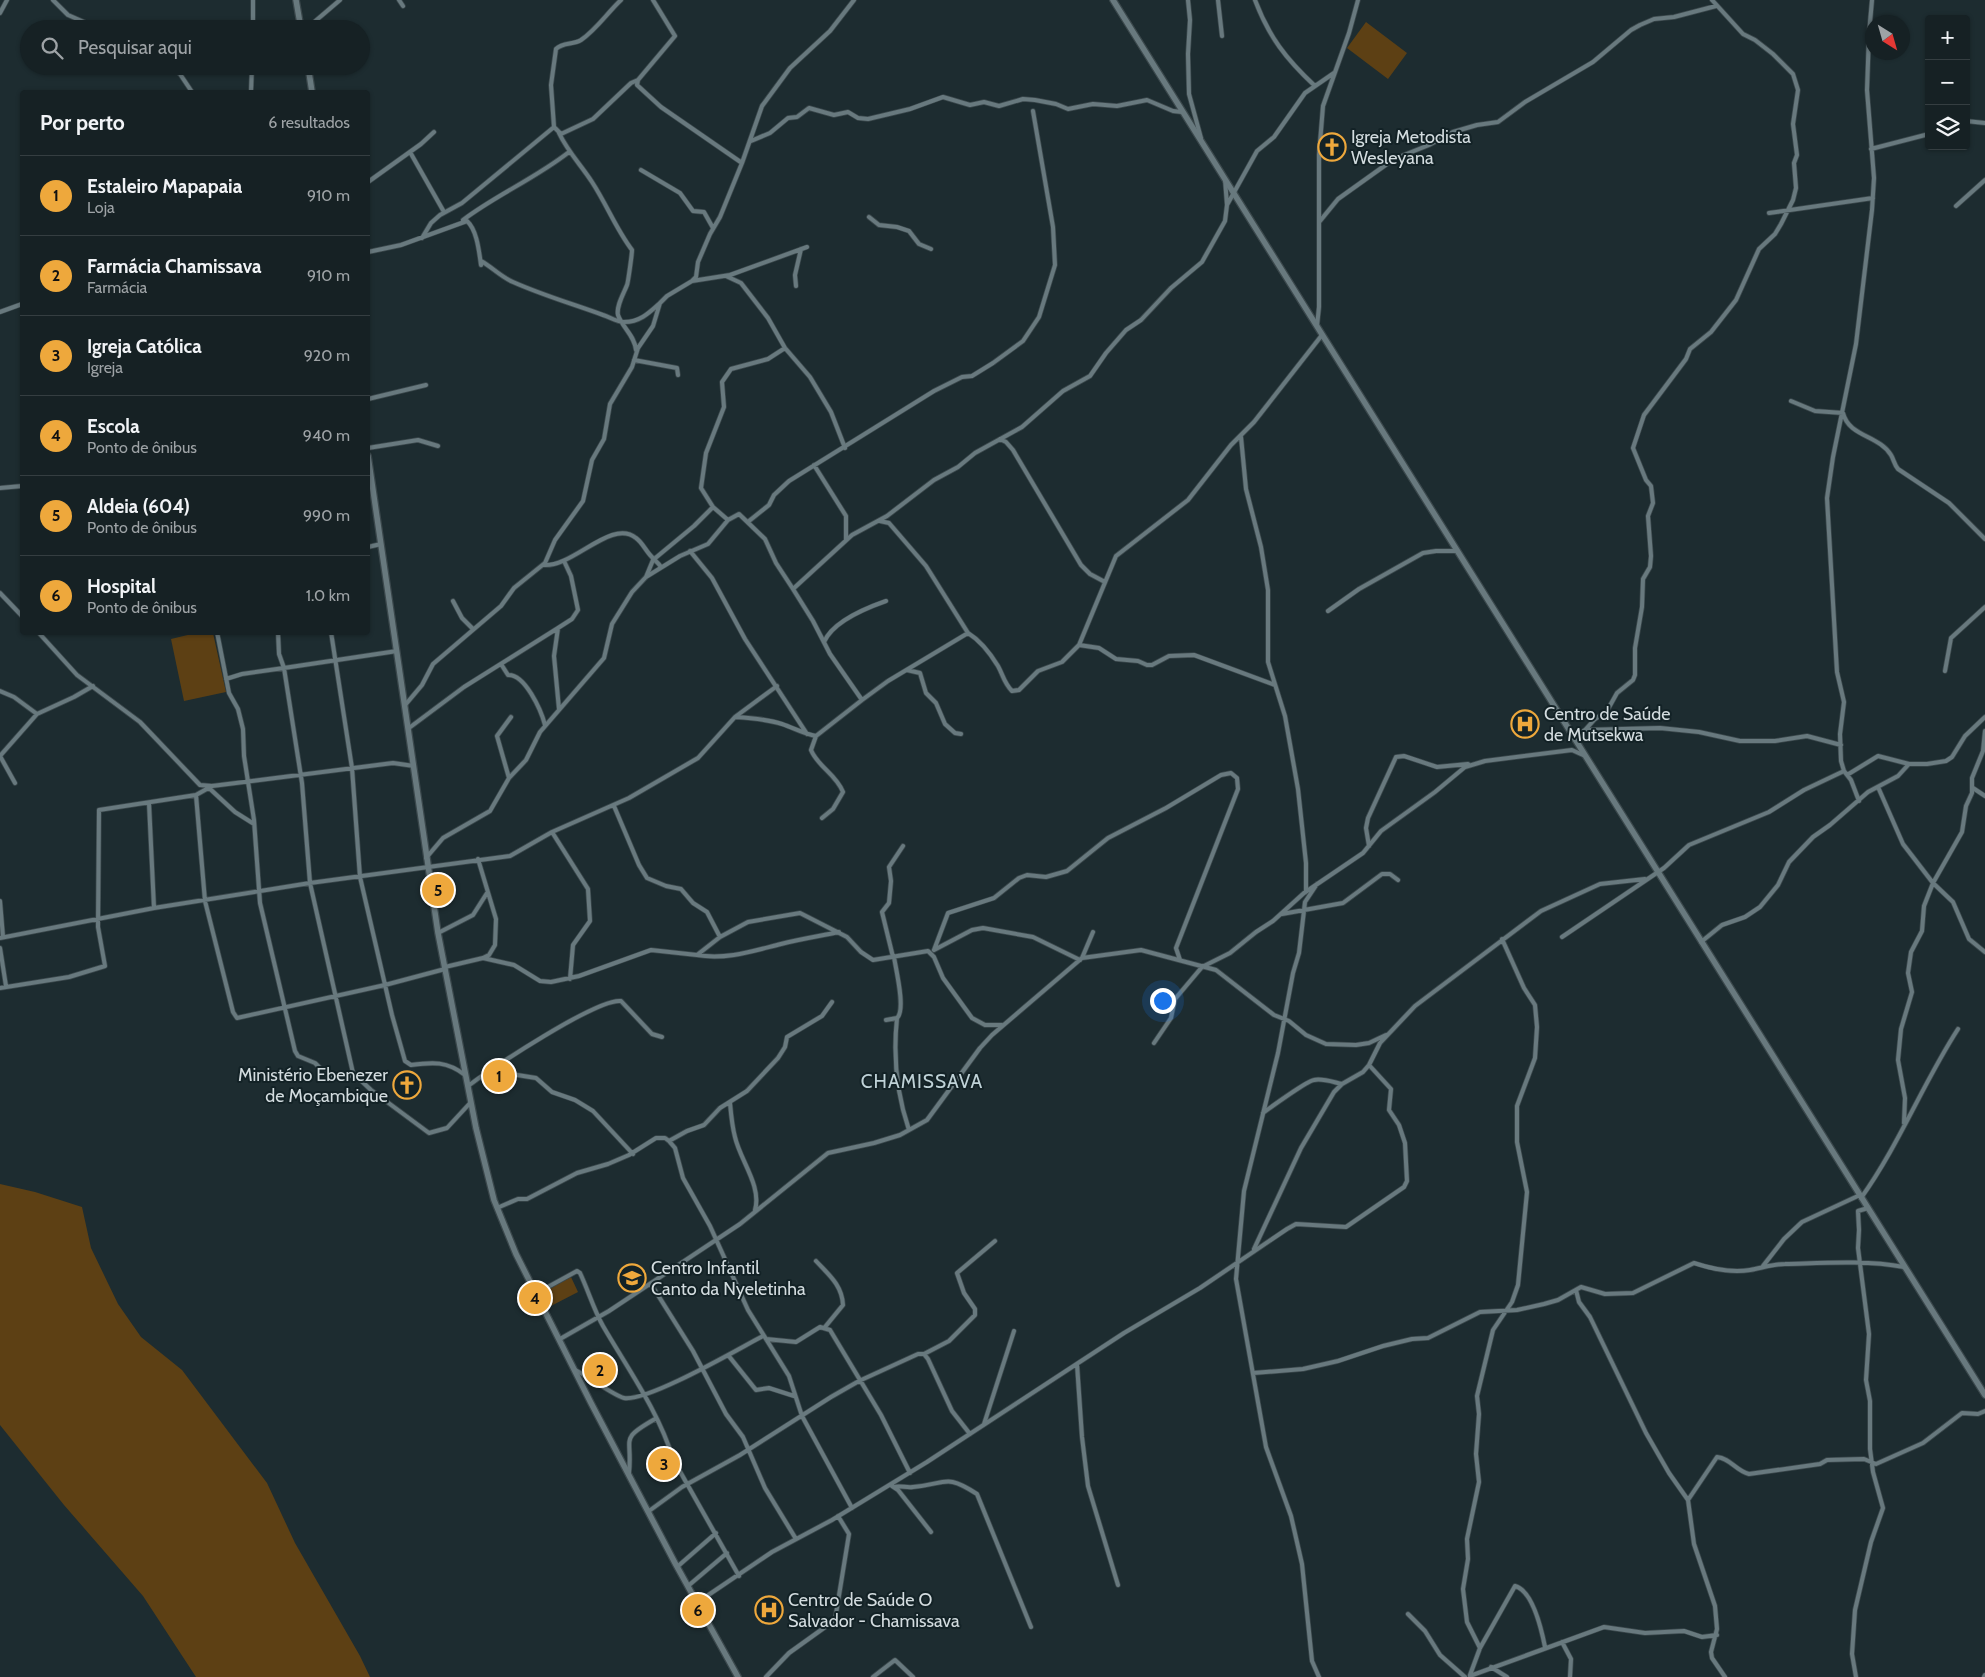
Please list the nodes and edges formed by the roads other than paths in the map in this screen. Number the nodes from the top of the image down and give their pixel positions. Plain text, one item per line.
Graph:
1 (7, 0) edge
2 (53, 0) edge
3 (253, 0) edge
4 (296, 0) edge
5 (340, 0) edge
6 (398, 0) edge
7 (621, 0) edge
8 (653, 0) edge
9 (854, 0) edge
10 (1113, 0) edge
11 (1188, 0) edge
12 (1218, 0) edge
13 (1255, 0) edge
14 (1358, 0) edge
15 (1712, 0) edge
16 (1872, 0) edge
17 (403, 6) dead end
18 (1716, 6) junction
19 (0, 13) edge
20 (79, 20) edge
21 (253, 20) edge
22 (299, 20) edge
23 (317, 20) edge
24 (1222, 36) dead end
25 (1334, 73) junction
26 (181, 75) edge
27 (252, 75) edge
28 (309, 75) edge
29 (638, 80) junction
30 (1315, 86) junction
31 (191, 90) edge
32 (251, 90) edge
33 (312, 90) edge
34 (1033, 111) dead end
35 (1182, 112) junction
36 (1970, 122) edge
37 (1985, 122) edge
38 (554, 127) junction
39 (558, 131) junction
40 (434, 132) dead end
41 (1925, 135) edge
42 (751, 141) junction
43 (1202, 143) junction
44 (1871, 149) junction
45 (410, 152) junction
46 (569, 152) junction
47 (742, 163) junction
48 (641, 170) dead end
49 (1225, 179) junction
50 (1985, 180) edge
51 (370, 181) edge
52 (1228, 185) junction
53 (1236, 186) junction
54 (1233, 193) junction
55 (1873, 198) junction
56 (1227, 205) junction
57 (1956, 206) dead end
58 (1788, 210) junction
59 (444, 212) junction
60 (1770, 213) dead end
61 (869, 218) dead end
62 (1320, 221) junction
63 (461, 222) junction
64 (713, 228) junction
65 (422, 238) junction
66 (807, 247) dead end
67 (801, 249) junction
68 (931, 249) dead end
69 (370, 251) edge
70 (726, 276) junction
71 (692, 282) junction
72 (796, 286) dead end
73 (660, 304) junction
74 (20, 305) edge
75 (0, 312) edge
76 (623, 322) junction
77 (1317, 326) junction
78 (1322, 335) junction
79 (785, 348) junction
80 (636, 353) junction
81 (634, 360) junction
82 (678, 375) dead end
83 (426, 385) dead end
84 (370, 399) edge
85 (1791, 401) dead end
86 (1843, 413) junction
87 (1241, 437) junction
88 (1000, 439) junction
89 (438, 446) dead end
90 (370, 448) edge
91 (845, 448) junction
92 (814, 464) junction
93 (370, 470) edge
94 (20, 486) edge
95 (0, 488) edge
96 (713, 506) junction
97 (728, 520) junction
98 (749, 521) junction
99 (878, 522) junction
100 (1985, 539) edge
101 (846, 540) junction
102 (381, 544) junction
103 (370, 547) edge
104 (690, 551) junction
105 (1457, 551) junction
106 (654, 559) junction
107 (564, 561) junction
108 (543, 565) junction
109 (661, 567) junction
110 (646, 577) junction
111 (1105, 582) junction
112 (793, 589) junction
113 (0, 593) edge
114 (453, 601) dead end
115 (886, 601) dead end
116 (1985, 607) edge
117 (1328, 611) dead end
118 (20, 614) edge
119 (472, 628) junction
120 (558, 628) junction
121 (968, 632) junction
122 (41, 635) edge
123 (218, 635) edge
124 (278, 635) edge
125 (331, 635) edge
126 (824, 642) junction
127 (1079, 645) junction
128 (397, 651) junction
129 (335, 660) junction
130 (501, 664) junction
131 (284, 668) junction
132 (907, 670) junction
133 (1945, 671) dead end
134 (226, 680) junction
135 (1275, 685) junction
136 (93, 686) junction
137 (777, 686) junction
138 (0, 692) edge
139 (862, 700) junction
140 (406, 704) junction
141 (558, 711) junction
142 (37, 714) junction
143 (511, 717) dead end
144 (735, 717) junction
145 (1985, 717) edge
146 (545, 725) junction
147 (409, 728) junction
148 (1585, 730) junction
149 (1985, 731) edge
150 (807, 734) junction
151 (961, 734) dead end
152 (816, 736) junction
153 (1575, 739) junction
154 (1841, 745) junction
155 (1572, 750) junction
156 (1586, 757) junction
157 (1469, 764) junction
158 (1909, 764) junction
159 (414, 766) junction
160 (352, 768) junction
161 (1846, 773) junction
162 (301, 775) junction
163 (509, 778) junction
164 (248, 780) junction
165 (15, 783) dead end
166 (211, 787) junction
167 (1878, 788) junction
168 (1973, 788) junction
169 (196, 795) junction
170 (1985, 796) edge
171 (1859, 801) junction
172 (149, 802) junction
173 (614, 806) junction
174 (822, 818) dead end
175 (254, 824) junction
176 (552, 832) junction
177 (903, 846) dead end
178 (1369, 846) junction
179 (426, 858) junction
180 (478, 859) junction
181 (427, 867) junction
182 (1664, 868) junction
183 (1658, 872) junction
184 (360, 877) junction
185 (1645, 879) junction
186 (1398, 880) dead end
187 (1663, 880) junction
188 (310, 883) junction
189 (1932, 883) junction
190 (1317, 884) junction
191 (258, 892) junction
192 (1306, 892) junction
193 (487, 893) junction
194 (0, 901) edge
195 (205, 901) junction
196 (154, 908) junction
197 (1304, 909) junction
198 (1280, 915) junction
199 (98, 919) junction
200 (839, 932) junction
201 (1093, 932) dead end
202 (438, 933) junction
203 (720, 937) junction
204 (1562, 937) dead end
205 (1, 938) edge
206 (1502, 939) junction
207 (1702, 942) junction
208 (0, 948) edge
209 (934, 950) junction
210 (928, 951) junction
211 (1985, 952) edge
212 (697, 955) junction
213 (894, 957) junction
214 (483, 958) junction
215 (1081, 959) junction
216 (1180, 960) junction
217 (1202, 967) junction
218 (445, 968) junction
219 (570, 979) junction
220 (6, 986) junction
221 (385, 986) junction
222 (0, 988) edge
223 (334, 995) junction
224 (832, 1002) dead end
225 (285, 1007) junction
226 (897, 1018) junction
227 (1285, 1019) junction
228 (886, 1020) dead end
229 (1004, 1025) junction
230 (1958, 1028) dead end
231 (1386, 1035) junction
232 (662, 1036) dead end
233 (1154, 1043) dead end
234 (497, 1065) junction
235 (1369, 1066) junction
236 (355, 1075) junction
237 (465, 1075) junction
238 (1342, 1084) junction
239 (468, 1086) junction
240 (471, 1102) junction
241 (730, 1103) junction
242 (1263, 1113) junction
243 (1904, 1123) junction
244 (909, 1130) junction
245 (669, 1141) junction
246 (633, 1154) junction
247 (1860, 1196) junction
248 (497, 1208) junction
249 (1868, 1208) junction
250 (755, 1210) junction
251 (715, 1240) junction
252 (994, 1241) dead end
253 (1251, 1253) junction
254 (816, 1261) dead end
255 (1237, 1262) junction
256 (1860, 1264) junction
257 (1762, 1267) junction
258 (1904, 1267) junction
259 (651, 1284) junction
260 (1576, 1290) junction
261 (537, 1293) junction
262 (1507, 1311) junction
263 (599, 1317) junction
264 (825, 1327) junction
265 (1014, 1331) dead end
266 (764, 1337) junction
267 (560, 1339) junction
268 (924, 1354) junction
269 (728, 1355) junction
270 (1076, 1364) junction
271 (703, 1369) junction
272 (575, 1370) junction
273 (1253, 1373) junction
274 (859, 1381) junction
275 (644, 1395) junction
276 (1985, 1395) edge
277 (794, 1396) junction
278 (1985, 1411) edge
279 (802, 1416) junction
280 (655, 1419) junction
281 (984, 1424) junction
282 (970, 1434) junction
283 (748, 1449) junction
284 (1872, 1462) junction
285 (910, 1472) junction
286 (629, 1473) junction
287 (688, 1483) junction
288 (892, 1486) junction
289 (1688, 1500) junction
290 (852, 1508) junction
291 (649, 1511) junction
292 (838, 1516) junction
293 (931, 1532) dead end
294 (716, 1533) junction
295 (796, 1539) junction
296 (728, 1553) junction
297 (677, 1567) junction
298 (739, 1576) junction
299 (1118, 1585) dead end
300 (688, 1586) junction
301 (698, 1602) junction
302 (1408, 1614) dead end
303 (1031, 1626) dead end
304 (1717, 1635) junction
305 (1562, 1642) junction
306 (1480, 1648) junction
307 (1545, 1648) junction
308 (1491, 1667) junction
309 (738, 1677) edge
310 (766, 1677) edge
311 (873, 1677) edge
312 (913, 1677) edge
313 (1319, 1677) edge
314 (1468, 1677) edge
315 (1507, 1677) edge
316 (1570, 1677) edge
317 (1725, 1677) edge
318 (1856, 1677) edge

1 - 19 street
2 - 20 street
3 - 21 street
4 - 22 street
5 - 23 street
6 - 17 street
7 - 38 street
8 - 29 street
9 - 42 street
10 - 35 street
11 - 43 street
12 - 24 street
13 - 30 street
14 - 25 street
15 - 18 street
16 - 44 street
18 - 58 street
18 - 62 street
25 - 30 street
25 - 62 street
26 - 31 street
27 - 32 street
28 - 33 street
29 - 39 street
29 - 47 street
30 - 53 street
34 - 91 street
35 - 42 street
35 - 43 street
36 - 37 street
38 - 39 street
38 - 59 street
39 - 46 street
40 - 45 street
41 - 44 street
42 - 47 street
43 - 49 street
44 - 55 street
45 - 51 street
45 - 59 street
46 - 63 street
46 - 76 street
47 - 64 street
48 - 64 street
49 - 52 street
49 - 56 street
50 - 57 street
52 - 53 street
52 - 54 street
53 - 54 street
54 - 56 street
54 - 77 street
55 - 58 street
55 - 86 street
56 - 88 street
58 - 60 street
58 - 148 street
59 - 65 street
61 - 68 street
62 - 77 street
63 - 65 street
63 - 76 street
64 - 71 street
65 - 69 street
66 - 67 street
67 - 70 street
67 - 72 street
70 - 71 street
70 - 79 street
71 - 73 street
73 - 76 street
73 - 80 street
74 - 75 street
76 - 80 street
77 - 78 street
78 - 87 street
78 - 105 street
79 - 91 street
79 - 96 street
80 - 81 street
81 - 82 street
81 - 108 street
83 - 84 street
85 - 86 street
86 - 100 street
86 - 154 street
87 - 111 street
87 - 135 street
88 - 99 street
88 - 111 street
89 - 90 street
91 - 92 street
92 - 98 street
92 - 101 street
93 - 102 street
94 - 95 street
96 - 97 street
96 - 106 street
97 - 98 street
97 - 104 street
98 - 112 street
99 - 101 street
99 - 121 street
101 - 112 street
102 - 103 street
102 - 128 street
104 - 109 street
104 - 137 street
105 - 117 street
105 - 153 street
106 - 107 street
106 - 109 street
106 - 110 street
107 - 108 street
107 - 120 street
108 - 119 street
109 - 110 street
110 - 141 street
111 - 127 street
112 - 126 street
113 - 118 street
114 - 119 street
115 - 126 street
116 - 133 street
119 - 140 street
120 - 130 street
120 - 141 street
121 - 127 street
121 - 132 street
122 - 136 street
123 - 134 street
124 - 131 street
125 - 129 street
126 - 139 street
127 - 135 street
128 - 129 street
128 - 140 street
129 - 131 street
129 - 160 street
130 - 146 street
130 - 147 street
131 - 134 street
131 - 162 street
132 - 139 street
132 - 151 street
134 - 164 street
135 - 192 street
136 - 142 street
136 - 166 street
137 - 144 street
137 - 150 street
138 - 142 street
139 - 152 street
140 - 147 street
141 - 146 street
142 - 165 street
143 - 163 street
144 - 150 street
144 - 173 street
145 - 158 street
146 - 163 street
147 - 159 street
148 - 153 street
148 - 154 street
149 - 168 street
150 - 152 street
152 - 174 street
153 - 155 street
153 - 156 street
154 - 161 street
155 - 156 street
155 - 157 street
156 - 183 street
157 - 178 street
157 - 178 street
158 - 161 street
158 - 167 street
159 - 160 street
159 - 179 street
160 - 162 street
160 - 184 street
161 - 171 street
161 - 182 street
162 - 164 street
162 - 188 street
163 - 179 street
164 - 166 street
164 - 175 street
166 - 169 street
166 - 175 street
167 - 171 street
167 - 189 street
168 - 170 street
168 - 189 street
169 - 172 street
169 - 195 street
171 - 207 street
172 - 196 street
172 - 199 street
173 - 176 street
173 - 203 street
175 - 191 street
176 - 180 street
176 - 219 street
177 - 213 street
178 - 190 street
179 - 181 street
180 - 181 street
180 - 193 street
181 - 184 street
181 - 202 street
182 - 183 street
182 - 187 street
183 - 185 street
183 - 187 street
184 - 188 street
184 - 221 street
185 - 204 street
185 - 206 street
186 - 197 street
187 - 207 street
188 - 191 street
188 - 223 street
189 - 211 street
189 - 243 street
190 - 192 street
190 - 197 street
191 - 195 street
191 - 225 street
192 - 198 street
193 - 202 street
193 - 214 street
194 - 205 street
195 - 196 street
195 - 225 street
196 - 199 street
197 - 198 street
197 - 227 street
198 - 217 street
199 - 205 street
199 - 220 street
200 - 203 street
200 - 212 street
200 - 213 street
201 - 215 street
202 - 218 street
203 - 212 street
206 - 231 street
206 - 262 street
207 - 247 street
208 - 220 street
209 - 210 street
209 - 215 street
209 - 216 street
210 - 213 street
210 - 229 street
212 - 219 street
213 - 226 street
214 - 218 street
214 - 219 street
215 - 216 street
215 - 229 street
216 - 217 street
217 - 227 street
217 - 233 street
218 - 221 street
218 - 237 street
220 - 222 street
221 - 223 street
221 - 237 street
223 - 225 street
223 - 236 street
224 - 241 street
225 - 236 street
226 - 228 street
226 - 244 street
227 - 231 street
227 - 242 street
229 - 244 street
230 - 243 street
231 - 235 street
232 - 234 street
234 - 239 street
234 - 246 street
235 - 238 street
235 - 253 street
236 - 240 street
237 - 239 street
238 - 242 street
238 - 253 street
239 - 240 street
240 - 248 street
241 - 245 street
241 - 250 street
242 - 255 street
243 - 247 street
244 - 250 street
245 - 246 street
245 - 251 street
246 - 248 street
247 - 249 street
247 - 257 street
248 - 261 street
249 - 256 street
249 - 258 street
250 - 251 street
251 - 259 street
251 - 266 street
252 - 268 street
253 - 255 street
254 - 264 street
255 - 270 street
255 - 273 street
256 - 257 street
256 - 258 street
256 - 284 street
257 - 260 street
258 - 276 street
259 - 263 street
259 - 271 street
260 - 262 street
260 - 289 street
261 - 263 street
261 - 267 street
262 - 273 street
262 - 306 street
263 - 267 street
263 - 275 street
264 - 266 street
264 - 274 street
265 - 281 street
266 - 269 street
266 - 277 street
267 - 272 street
268 - 274 street
268 - 282 street
269 - 271 street
269 - 277 street
270 - 281 street
270 - 299 street
271 - 275 street
271 - 283 street
272 - 275 street
272 - 286 street
273 - 313 street
274 - 279 street
274 - 285 street
275 - 280 street
277 - 279 street
278 - 284 street
279 - 283 street
279 - 290 street
280 - 286 street
280 - 287 street
281 - 282 street
282 - 285 street
283 - 287 street
283 - 295 street
284 - 289 street
284 - 318 street
285 - 288 street
286 - 291 street
287 - 291 street
287 - 294 street
288 - 290 street
288 - 293 street
288 - 303 street
289 - 304 street
290 - 292 street
291 - 297 street
292 - 295 street
292 - 310 street
294 - 296 street
294 - 297 street
295 - 298 street
296 - 298 street
296 - 300 street
297 - 300 street
298 - 301 street
300 - 301 street
301 - 309 street
302 - 314 street
304 - 305 street
304 - 317 street
305 - 307 street
305 - 316 street
306 - 307 street
306 - 314 street
307 - 308 street
308 - 314 street
308 - 315 street
311 - 312 street

